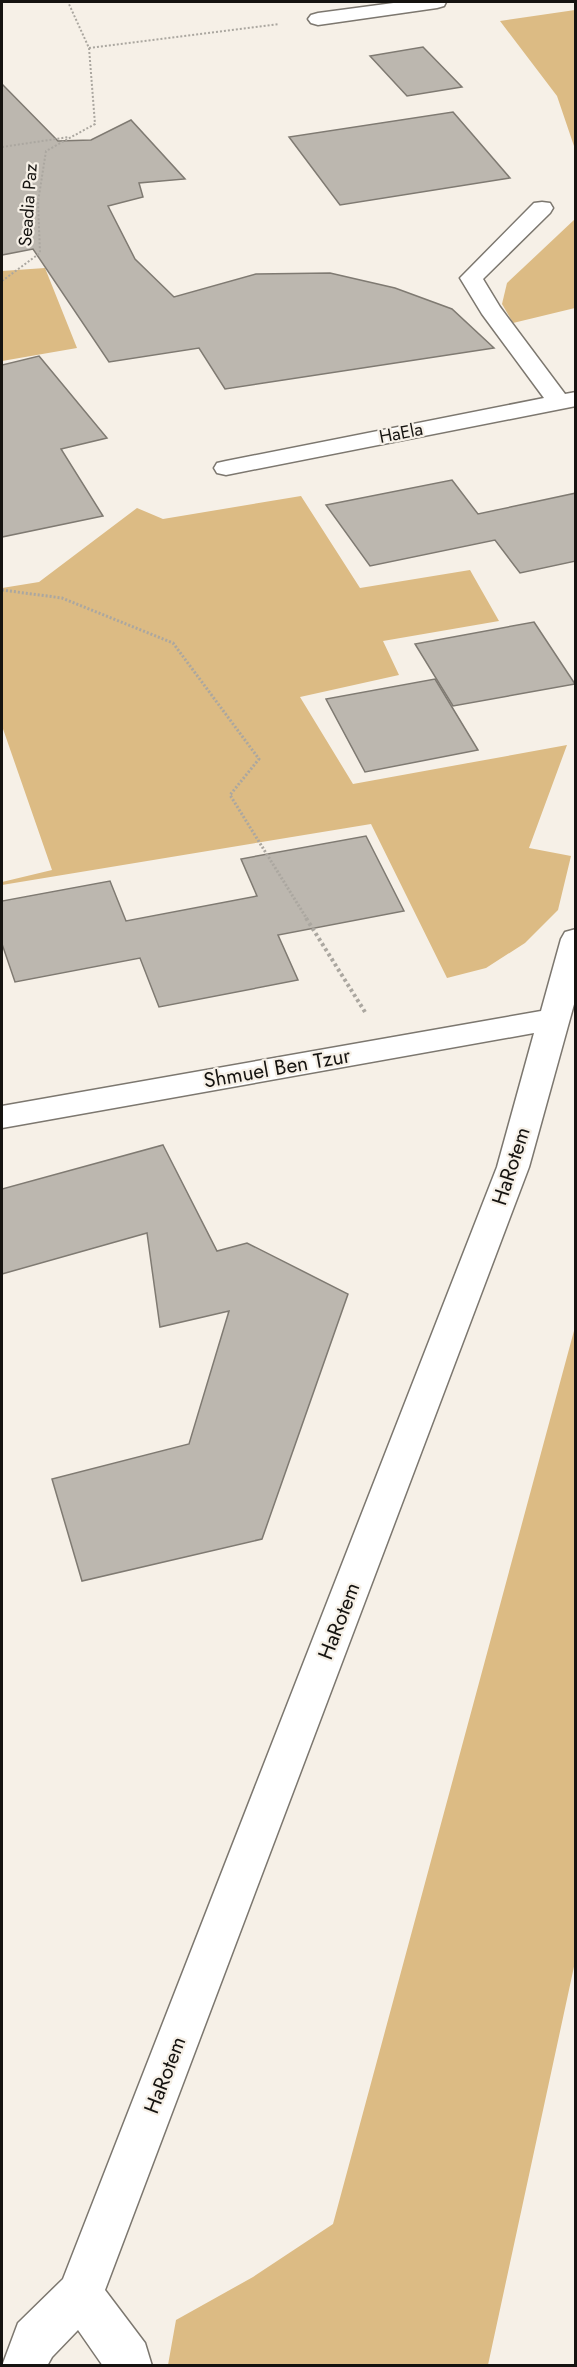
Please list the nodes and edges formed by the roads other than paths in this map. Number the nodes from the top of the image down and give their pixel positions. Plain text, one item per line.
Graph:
1 (437, 2) edge
2 (318, 19) dead end
3 (542, 208) dead end
4 (567, 401) edge
5 (226, 468) dead end
6 (576, 939) edge
7 (553, 1018) junction
8 (2, 1117) edge
9 (80, 2295) junction
10 (23, 2366) edge
11 (129, 2366) edge

1 - 2 street
3 - 4 street
4 - 5 street, HaEla
6 - 7 street, HaRotem
7 - 8 street, Shmuel Ben Tzur
7 - 9 street, HaRotem
9 - 10 street, HaRotem
9 - 11 street

